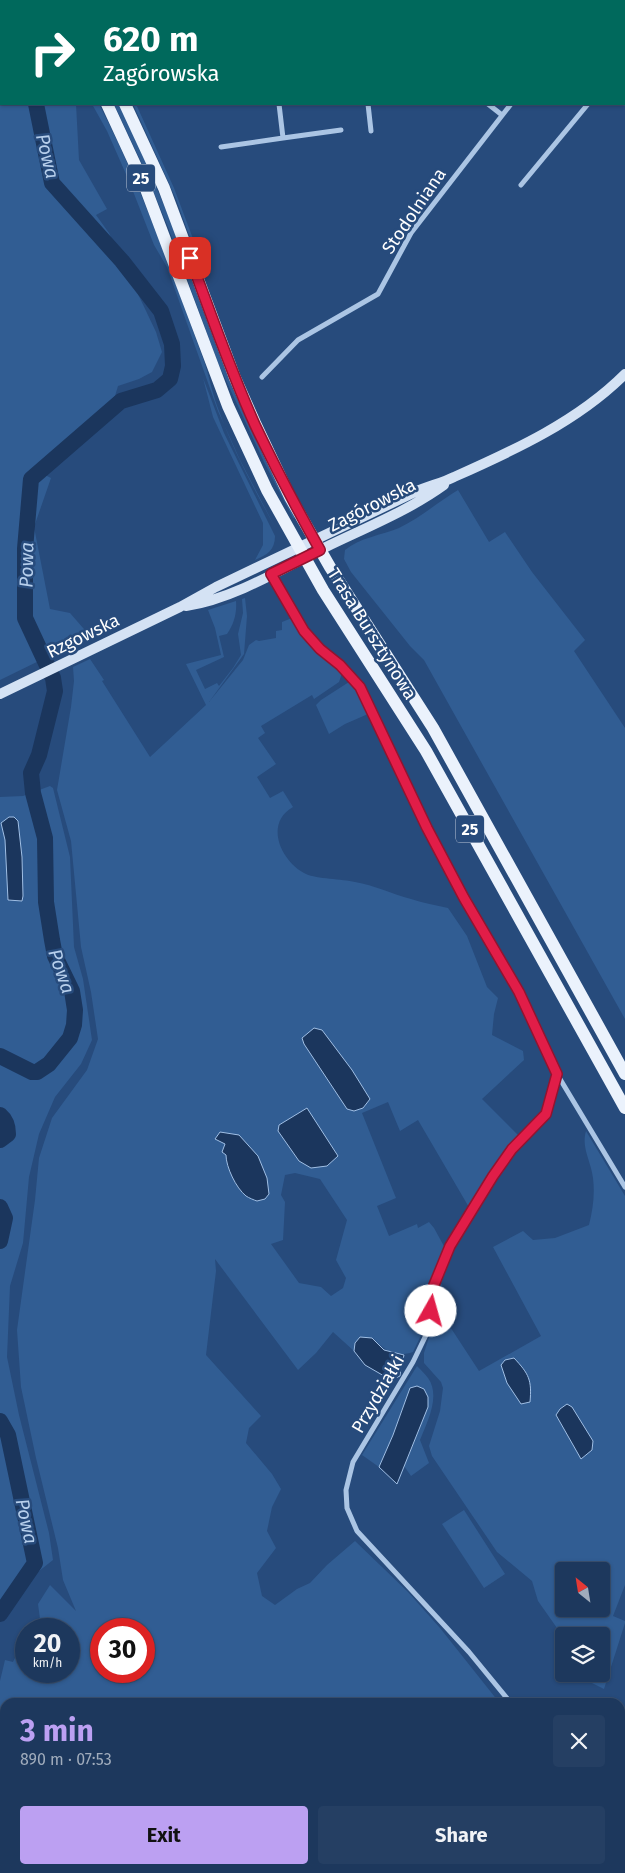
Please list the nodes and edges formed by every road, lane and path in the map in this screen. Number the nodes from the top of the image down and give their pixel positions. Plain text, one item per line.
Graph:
1 (107, 105) edge
2 (125, 105) edge
3 (279, 105) edge
4 (368, 105) edge
5 (489, 105) edge
6 (510, 105) edge
7 (587, 105) edge
8 (502, 115) junction
9 (341, 130) dead end
10 (371, 131) dead end
11 (283, 138) junction
12 (221, 147) dead end
13 (521, 185) dead end
14 (625, 374) edge
15 (262, 377) dead end
16 (317, 545) junction
17 (301, 553) junction
18 (247, 572) joint
19 (271, 574) junction
20 (251, 583) joint
21 (180, 607) junction
22 (0, 694) edge
23 (557, 1074) junction
24 (625, 1074) edge
25 (625, 1108) edge
26 (625, 1187) edge
27 (507, 1698) edge

1 - 17 main road, Trasa Bursztynowa / 25
2 - 16 main road, Trasa Bursztynowa / 25
3 - 11 street
4 - 10 street
5 - 8 street
6 - 8 street, Stodolniana
7 - 13 street
8 - 15 street, Stodolniana
9 - 11 street
11 - 12 street
14 - 16 street, Zagórowska
16 - 17 street, Zagórowska
16 - 24 main road, Trasa Bursztynowa / 25
17 - 18 street, Zagórowska
17 - 19 street, Zagórowska
17 - 25 main road, Trasa Bursztynowa / 25
18 - 21 street, Rzgowska
19 - 20 street, Zagórowska
19 - 23 street
20 - 21 street, Rzgowska
21 - 22 street, Rzgowska
23 - 26 street
23 - 27 street, Przydziałki

